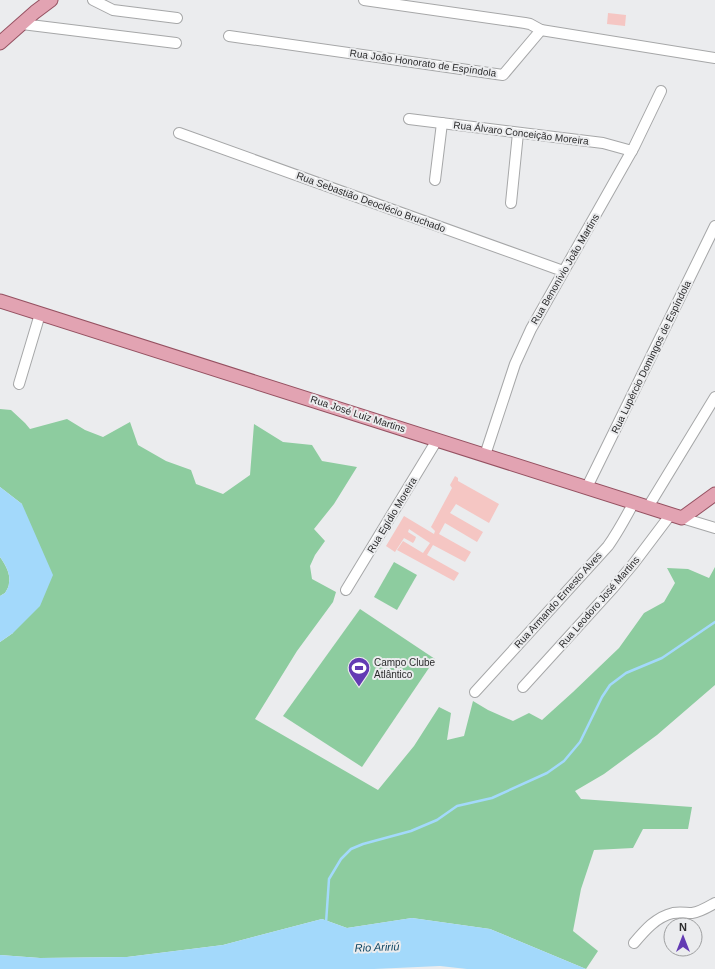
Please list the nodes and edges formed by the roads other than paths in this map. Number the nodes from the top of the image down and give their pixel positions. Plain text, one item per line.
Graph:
1 (51, 0) edge
2 (93, 0) edge
3 (364, 0) edge
4 (177, 18) dead end
5 (22, 24) junction
6 (541, 30) junction
7 (5, 33) edge
8 (229, 36) dead end
9 (0, 43) edge
10 (176, 43) dead end
11 (715, 58) edge
12 (661, 91) dead end
13 (409, 119) dead end
14 (442, 123) junction
15 (179, 133) dead end
16 (518, 133) junction
17 (632, 151) junction
18 (436, 180) dead end
19 (511, 203) dead end
20 (715, 226) edge
21 (563, 271) junction
22 (0, 301) edge
23 (40, 314) junction
24 (19, 384) dead end
25 (715, 397) edge
26 (437, 440) junction
27 (485, 455) junction
28 (587, 488) junction
29 (715, 494) edge
30 (634, 502) junction
31 (648, 507) junction
32 (677, 516) junction
33 (715, 528) edge
34 (346, 590) dead end
35 (523, 687) dead end
36 (475, 692) dead end
37 (715, 903) edge
38 (634, 943) dead end

1 - 5 main road
2 - 4 street
3 - 6 street
5 - 7 main road
5 - 10 street
6 - 8 street, Rua João Honorato de Espíndola
6 - 11 street
7 - 9 main road
12 - 17 street, Rua Benonívio João Martins
13 - 14 street, Rua Álvaro Conceição Moreira
14 - 16 street, Rua Álvaro Conceição Moreira
14 - 18 street
15 - 21 street, Rua Sebastião Deoclécio Bruchado
16 - 17 street, Rua Álvaro Conceição Moreira
16 - 19 street
17 - 21 street, Rua Benonívio João Martins
20 - 28 street, Rua Lupércio Domingos de Espíndola
21 - 27 street, Rua Benonívio João Martins
22 - 23 main road, Rua José Luiz Martins
23 - 24 street
23 - 26 main road, Rua José Luiz Martins
25 - 31 street
26 - 27 main road, Rua José Luiz Martins
26 - 34 street, Rua Egídio Moreira
27 - 28 main road, Rua José Luiz Martins
28 - 30 main road, Rua José Luiz Martins
29 - 32 main road
30 - 31 main road, Rua José Luiz Martins
30 - 36 street, Rua Armando Ernesto Alves
31 - 32 main road, Rua José Luiz Martins
32 - 33 street, Rua José Luiz Martins
32 - 35 street, Rua Leodoro José Martins
37 - 38 street

